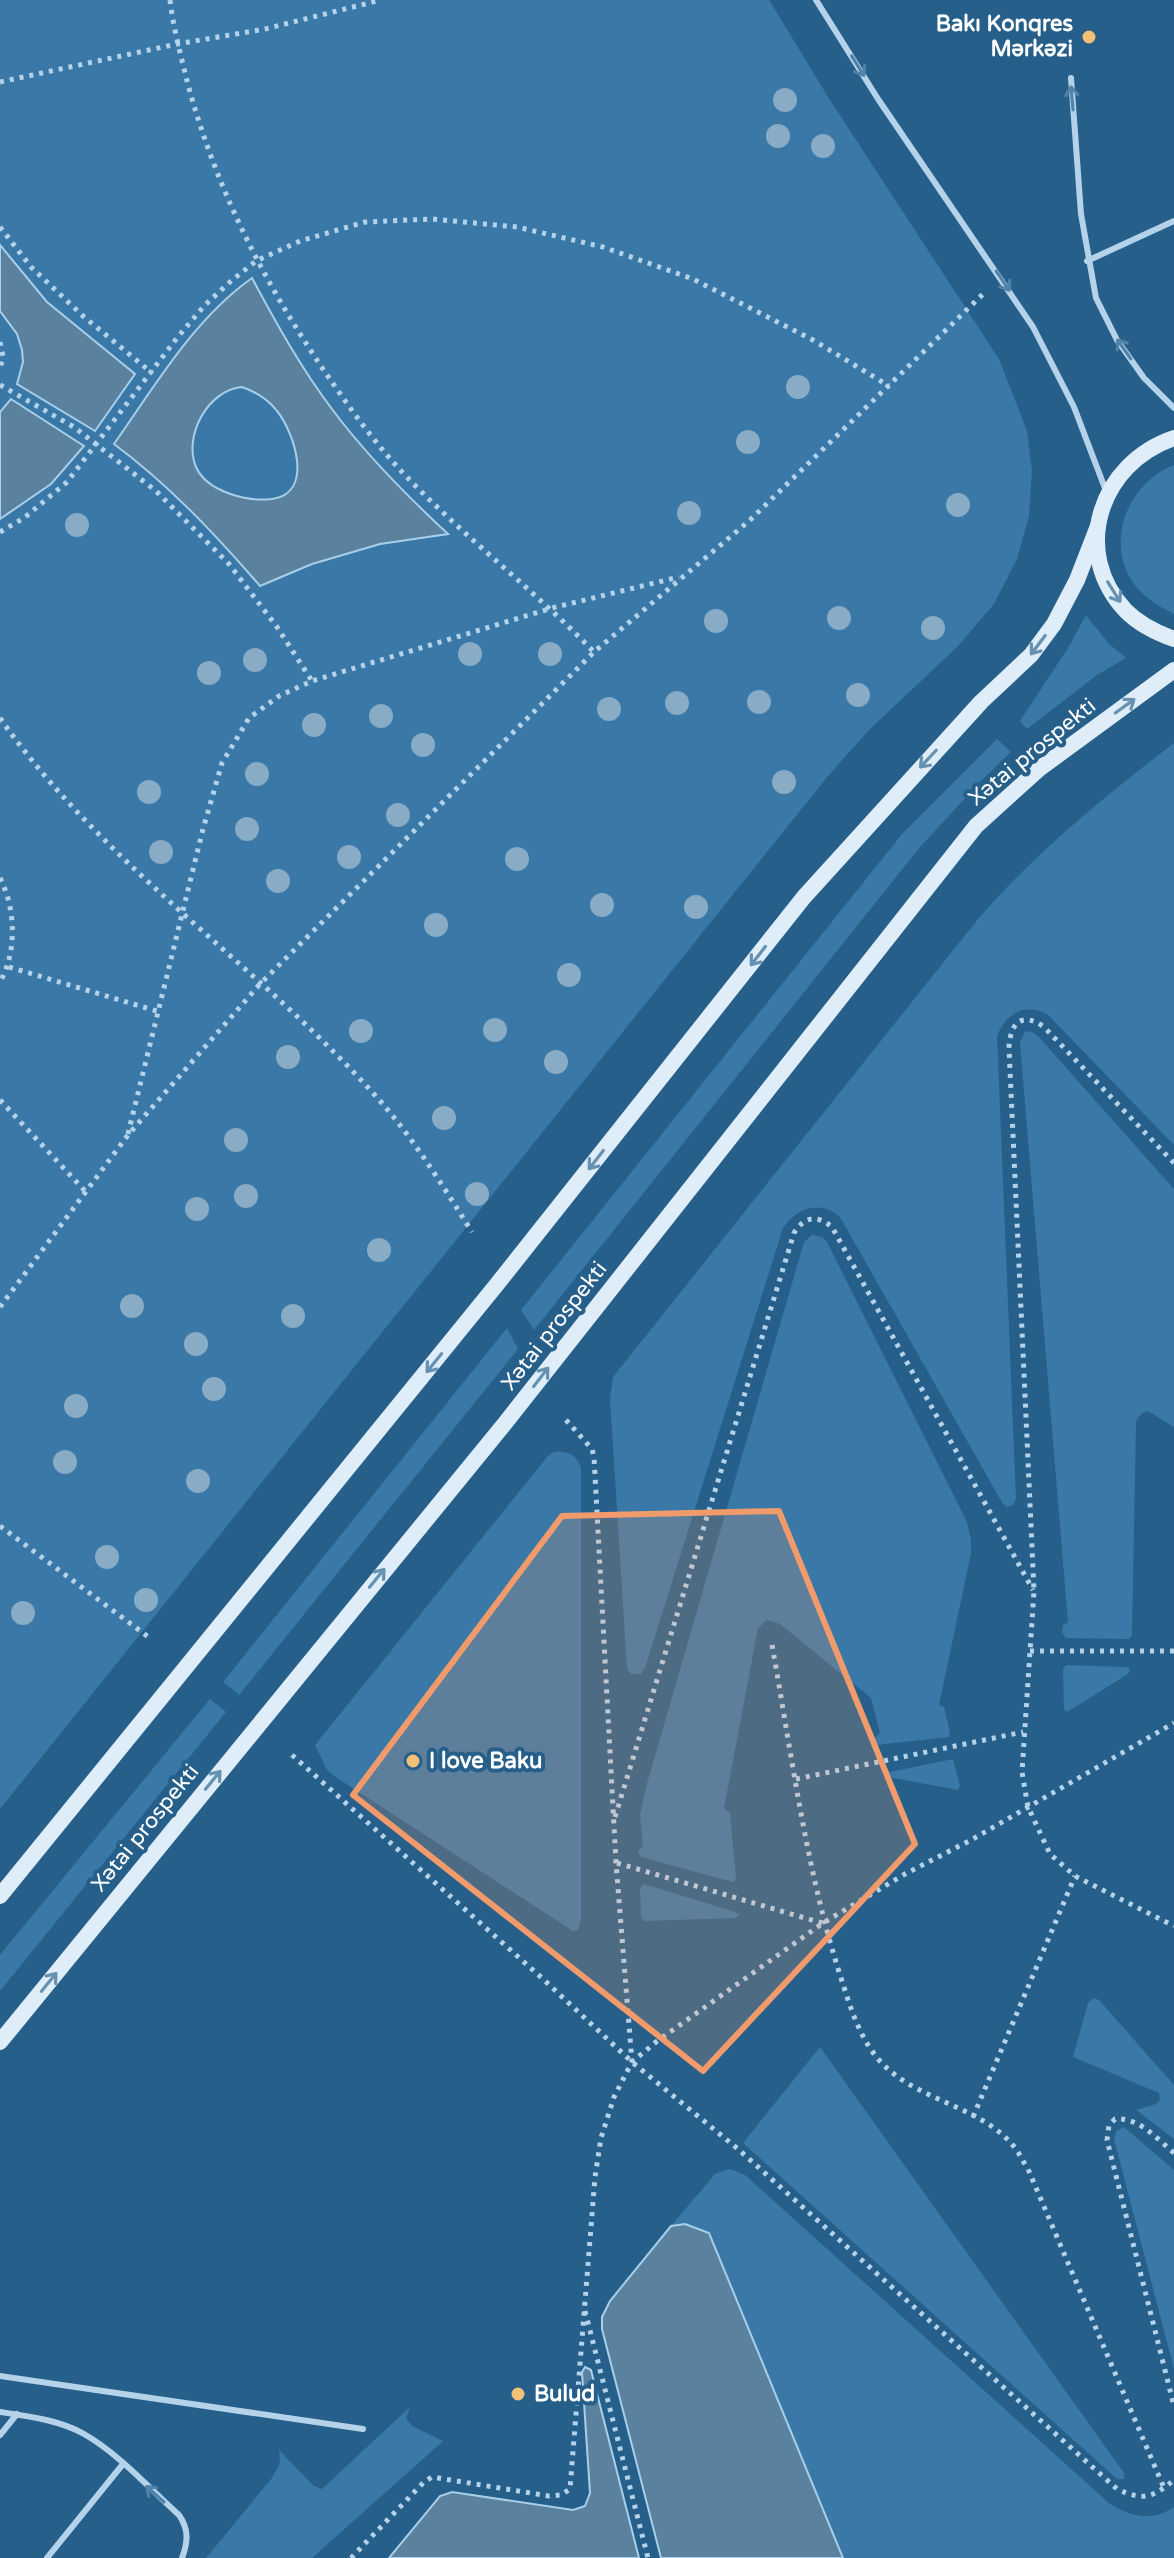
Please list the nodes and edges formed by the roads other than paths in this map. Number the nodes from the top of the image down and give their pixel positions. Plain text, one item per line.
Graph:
1 (816, 0) edge
2 (1071, 78) dead end
3 (1174, 221) edge
4 (1087, 261) junction
5 (1174, 408) edge
6 (1174, 438) edge
7 (1107, 493) junction
8 (1098, 526) junction
9 (1174, 639) edge
10 (1174, 670) edge
11 (0, 1896) edge
12 (0, 2042) edge
13 (0, 2376) edge
14 (0, 2412) edge
15 (17, 2414) junction
16 (363, 2429) dead end
17 (0, 2435) edge
18 (123, 2464) junction
19 (47, 2558) edge
20 (182, 2558) edge

1 -> 7 lane
4 -> 2 lane
3 - 4 lane
5 -> 4 lane
6 - 7 street
7 - 8 street
8 -> 9 street
8 -> 11 street
12 -> 10 street, Xətai prospekti
13 - 16 lane
14 - 15 lane
15 - 17 lane
15 - 18 lane
18 - 19 lane
20 -> 18 lane

